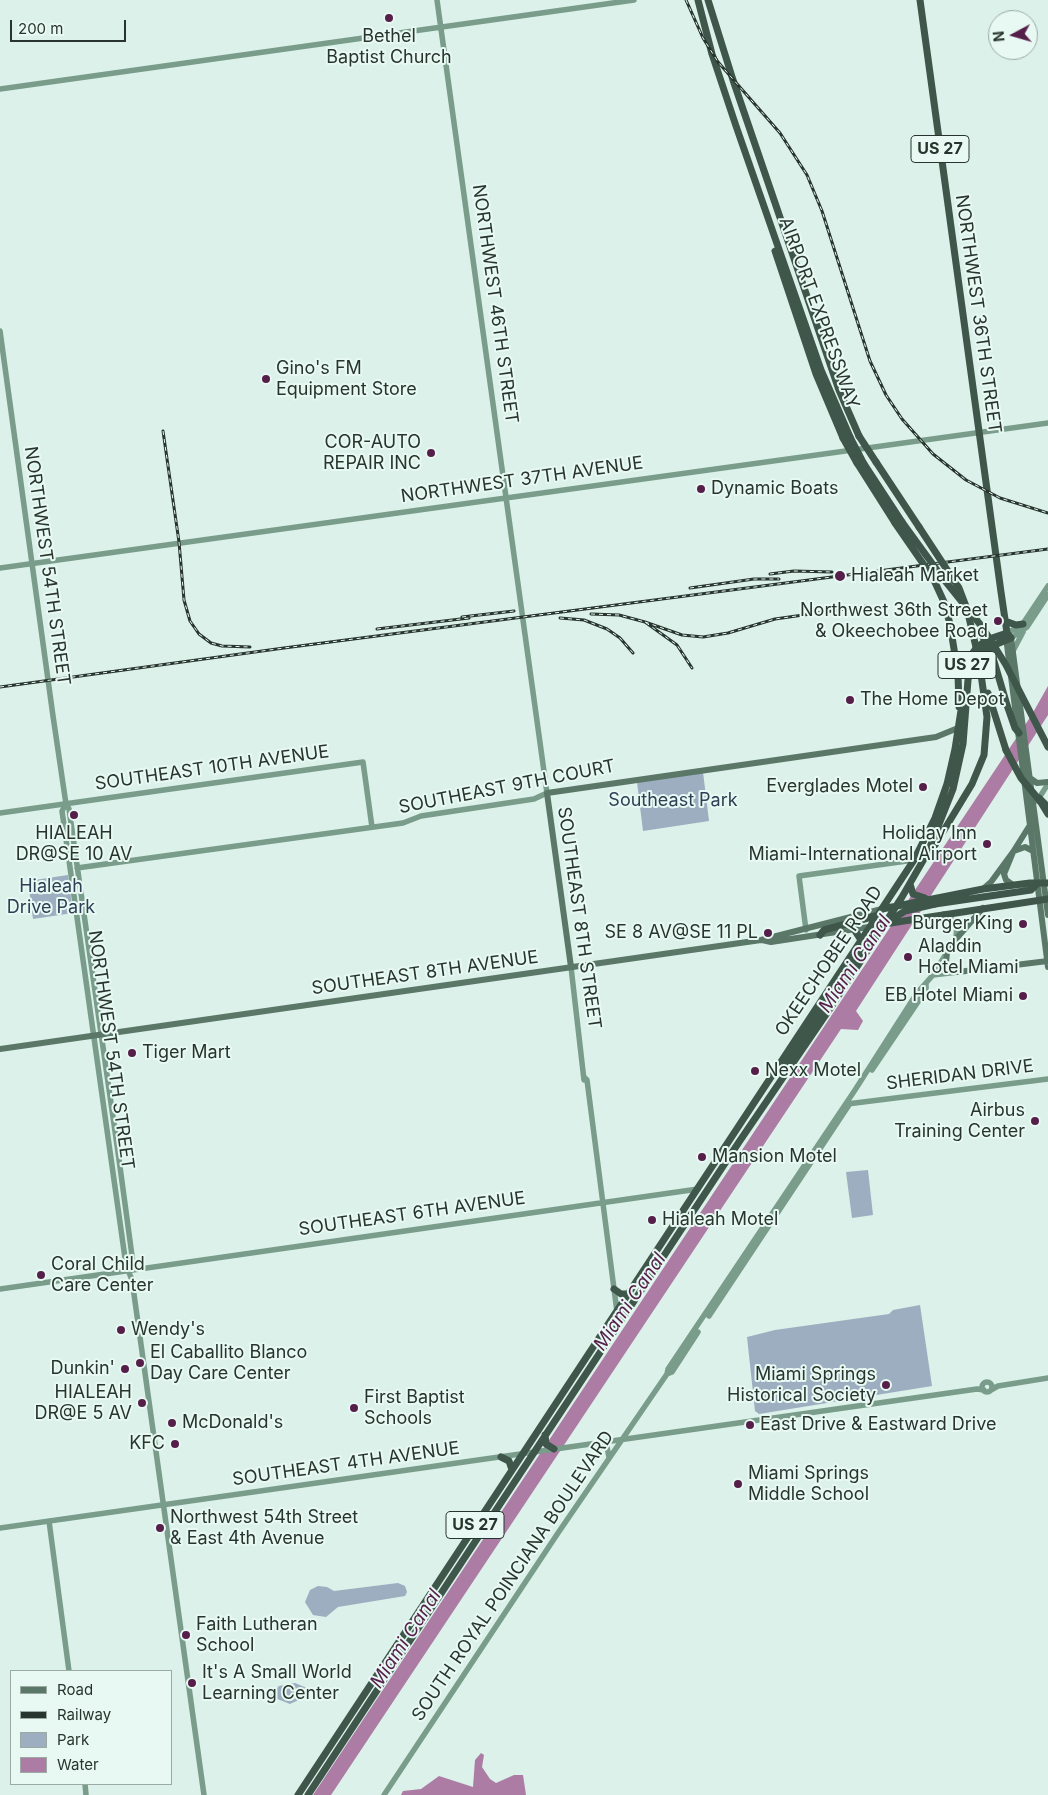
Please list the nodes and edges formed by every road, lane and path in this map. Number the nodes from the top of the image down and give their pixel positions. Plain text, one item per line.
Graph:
1 (436, 0) edge
2 (634, 0) edge
3 (920, 0) edge
4 (709, 2) edge
5 (699, 3) edge
6 (440, 28) junction
7 (0, 89) edge
8 (0, 331) edge
9 (1048, 423) edge
10 (980, 432) junction
11 (506, 498) junction
12 (898, 523) junction
13 (31, 564) junction
14 (0, 568) edge
15 (1048, 586) edge
16 (1046, 594) edge
17 (522, 612) joint
18 (1005, 620) junction
19 (1023, 627) junction
20 (982, 630) junction
21 (1008, 637) junction
22 (1013, 651) junction
23 (986, 690) junction
24 (959, 717) junction
25 (958, 728) junction
26 (1021, 733) junction
27 (943, 736) junction
28 (957, 741) junction
29 (1048, 747) edge
30 (961, 756) junction
31 (1030, 778) junction
32 (1048, 783) edge
33 (1029, 789) junction
34 (547, 793) junction
35 (66, 804) junction
36 (1037, 804) junction
37 (1048, 806) edge
38 (1048, 812) edge
39 (0, 813) edge
40 (1030, 825) junction
41 (372, 827) junction
42 (1040, 847) junction
43 (1032, 851) junction
44 (928, 852) junction
45 (1013, 852) junction
46 (914, 860) junction
47 (77, 868) junction
48 (71, 874) junction
49 (910, 884) junction
50 (1043, 884) edge
51 (1013, 885) junction
52 (983, 889) junction
53 (932, 900) junction
54 (1044, 900) edge
55 (897, 905) junction
56 (983, 908) junction
57 (879, 912) junction
58 (944, 914) junction
59 (1048, 915) edge
60 (84, 916) junction
61 (77, 917) junction
62 (889, 923) junction
63 (869, 927) junction
64 (806, 930) junction
65 (854, 930) junction
66 (820, 935) junction
67 (956, 939) junction
68 (761, 940) junction
69 (861, 940) junction
70 (89, 949) junction
71 (947, 953) junction
72 (1048, 963) edge
73 (571, 967) junction
74 (958, 972) junction
75 (933, 975) junction
76 (98, 1035) junction
77 (0, 1049) edge
78 (1048, 1079) edge
79 (847, 1104) junction
80 (740, 1125) junction
81 (110, 1153) junction
82 (698, 1189) junction
83 (124, 1200) junction
84 (603, 1203) junction
85 (130, 1270) junction
86 (0, 1289) edge
87 (614, 1289) junction
88 (629, 1294) junction
89 (617, 1312) junction
90 (614, 1332) junction
91 (1048, 1378) edge
92 (630, 1429) junction
93 (545, 1439) junction
94 (623, 1439) junction
95 (608, 1441) junction
96 (598, 1442) junction
97 (554, 1449) junction
98 (537, 1452) junction
99 (522, 1454) junction
100 (501, 1457) junction
101 (609, 1460) junction
102 (512, 1470) junction
103 (163, 1506) junction
104 (49, 1521) junction
105 (0, 1528) edge
106 (429, 1597) junction
107 (427, 1614) junction
108 (69, 1670) edge
109 (204, 1795) edge
110 (298, 1795) edge
111 (308, 1795) edge
112 (384, 1795) edge

1 - 6 street, NORTHWEST 46TH STREET
2 - 6 street
3 - 10 highway, NORTHWEST 36TH STREET / US 27
4 - 23 highway, AIRPORT EXPRESSWAY, bridge
5 - 12 highway, AIRPORT EXPRESSWAY, bridge
6 - 7 street
6 - 11 street, NORTHWEST 46TH STREET
8 - 13 street, NORTHWEST 54TH STREET
9 - 10 street, NORTHWEST 37TH AVENUE
10 - 11 street, NORTHWEST 37TH AVENUE
10 - 18 highway, NORTHWEST 36TH STREET / US 27
11 - 13 street, NORTHWEST 37TH AVENUE
11 - 17 street, NORTHWEST 46TH STREET
12 - 20 highway, AIRPORT EXPRESSWAY, bridge
12 - 24 highway, bridge
13 - 14 street, NORTHWEST 37TH AVENUE
13 - 35 street, NORTHWEST 54TH STREET
15 - 16 street
16 - 19 street
17 - 34 street, SOUTHEAST 8TH STREET
18 - 19 highway
18 - 21 highway, NORTHWEST 36TH STREET / US 27
19 - 21 street
19 - 22 street
20 - 26 highway, bridge
20 - 29 highway, AIRPORT EXPRESSWAY, bridge
21 - 22 main road, NORTHWEST 36TH STREET
21 - 24 highway, OKEECHOBEE ROAD / US 27
21 - 26 main road, NORTHWEST 36TH STREET
21 - 30 highway, OKEECHOBEE ROAD / US 27
22 - 26 main road, NORTHWEST 36TH STREET
23 - 33 highway, bridge
23 - 44 highway
24 - 25 highway, OKEECHOBEE ROAD / US 27
25 - 27 main road, SOUTHEAST 9TH COURT
25 - 28 highway, OKEECHOBEE ROAD / US 27
26 - 31 main road, NORTHWEST 36TH STREET
26 - 40 main road, NORTHWEST 36TH STREET
27 - 28 main road, SOUTHEAST 9TH COURT
27 - 34 main road, SOUTHEAST 9TH COURT
28 - 30 highway
28 - 46 highway, OKEECHOBEE ROAD / US 27
30 - 44 highway, OKEECHOBEE ROAD / US 27
31 - 32 main road
31 - 36 main road, NORTHWEST 36TH STREET
32 - 36 street
33 - 36 highway, bridge
33 - 37 highway, bridge
34 - 41 street, SOUTHEAST 9TH COURT
34 - 73 main road, SOUTHEAST 8TH STREET
35 - 39 street, SOUTHEAST 10TH AVENUE
35 - 41 street, SOUTHEAST 10TH AVENUE
35 - 47 street, NORTHWEST 54TH STREET
35 - 48 street, NORTHWEST 54TH STREET
36 - 38 highway, bridge
36 - 40 main road
36 - 42 main road, NORTHWEST 36TH STREET
40 - 42 main road
40 - 43 main road, NORTHWEST 36TH STREET
40 - 45 main road
41 - 47 street, SOUTHEAST 9TH COURT
42 - 50 main road, NORTHWEST 36TH STREET
43 - 45 main road
43 - 50 main road, NORTHWEST 36TH STREET
44 - 49 highway, OKEECHOBEE ROAD / US 27
45 - 51 main road
45 - 52 main road
46 - 57 highway, OKEECHOBEE ROAD / US 27
46 - 64 street
47 - 60 street, NORTHWEST 54TH STREET
48 - 60 street
48 - 61 street, NORTHWEST 54TH STREET
49 - 53 highway
49 - 55 highway, OKEECHOBEE ROAD / US 27
50 - 51 highway
50 - 53 highway
50 - 54 main road, NORTHWEST 36TH STREET
51 - 52 highway
52 - 53 highway
53 - 55 highway
53 - 80 highway, bridge
54 - 56 highway
54 - 59 main road, NORTHWEST 36TH STREET
54 - 72 main road, NORTHWEST 36TH STREET
55 - 57 highway
55 - 62 highway, OKEECHOBEE ROAD / US 27
56 - 58 highway
56 - 67 main road, SOUTH ROYAL POINCIANA BOULEVARD
57 - 63 highway, OKEECHOBEE ROAD / US 27
57 - 64 main road
57 - 66 highway
58 - 62 highway
58 - 67 street
60 - 70 street, NORTHWEST 54TH STREET
61 - 70 street
61 - 76 street, NORTHWEST 54TH STREET
62 - 63 highway
62 - 90 highway, OKEECHOBEE ROAD / US 27
63 - 65 main road
63 - 69 highway, OKEECHOBEE ROAD / US 27
64 - 68 main road
65 - 66 main road
65 - 69 highway
66 - 68 main road
67 - 71 main road, SOUTH ROYAL POINCIANA BOULEVARD
68 - 73 main road, SOUTHEAST 8TH AVENUE
69 - 80 highway, OKEECHOBEE ROAD / US 27
70 - 76 street, NORTHWEST 54TH STREET
71 - 74 main road
71 - 75 street, SOUTH ROYAL POINCIANA BOULEVARD
72 - 74 main road
73 - 76 main road, SOUTHEAST 8TH AVENUE
73 - 84 street, SOUTHEAST 8TH STREET
74 - 75 street
75 - 79 street, SOUTH ROYAL POINCIANA BOULEVARD
76 - 77 main road, SOUTHEAST 8TH AVENUE
76 - 81 street, NORTHWEST 54TH STREET
76 - 83 street, NORTHWEST 54TH STREET
78 - 79 street, SHERIDAN DRIVE
79 - 92 street, SOUTH ROYAL POINCIANA BOULEVARD
80 - 82 highway, OKEECHOBEE ROAD / US 27
81 - 83 street
81 - 85 street, NORTHWEST 54TH STREET
82 - 84 street, SOUTHEAST 6TH AVENUE
82 - 88 highway, OKEECHOBEE ROAD / US 27
83 - 85 street, NORTHWEST 54TH STREET
84 - 85 street, SOUTHEAST 6TH AVENUE
84 - 87 street, SOUTHEAST 8TH STREET
85 - 86 street, SOUTHEAST 6TH AVENUE
85 - 103 street, NORTHWEST 54TH STREET
87 - 88 highway
87 - 89 street, SOUTHEAST 8TH STREET
88 - 89 highway, OKEECHOBEE ROAD / US 27
89 - 90 highway
89 - 99 highway, OKEECHOBEE ROAD / US 27
90 - 93 highway, OKEECHOBEE ROAD / US 27
91 - 94 street, SOUTHEAST 4TH AVENUE
92 - 94 street, SOUTH ROYAL POINCIANA BOULEVARD
92 - 95 street
93 - 97 highway
93 - 98 highway, OKEECHOBEE ROAD / US 27
94 - 95 street, SOUTHEAST 4TH AVENUE
94 - 101 street, SOUTH ROYAL POINCIANA BOULEVARD
95 - 96 street, SOUTHEAST 4TH AVENUE
96 - 97 street, SOUTHEAST 4TH AVENUE
96 - 101 street
97 - 98 street, SOUTHEAST 4TH AVENUE
98 - 99 street, SOUTHEAST 4TH AVENUE
98 - 107 highway, OKEECHOBEE ROAD / US 27
99 - 100 street, SOUTHEAST 4TH AVENUE
99 - 102 highway, OKEECHOBEE ROAD / US 27
100 - 102 highway
100 - 103 street, SOUTHEAST 4TH AVENUE
101 - 112 street, SOUTH ROYAL POINCIANA BOULEVARD
102 - 106 highway, OKEECHOBEE ROAD / US 27
103 - 104 street, SOUTHEAST 4TH AVENUE
103 - 109 street, NORTHWEST 54TH STREET
104 - 105 street, SOUTHEAST 4TH AVENUE
104 - 108 street
106 - 107 highway
106 - 110 highway, OKEECHOBEE ROAD / US 27
107 - 111 highway, OKEECHOBEE ROAD / US 27

